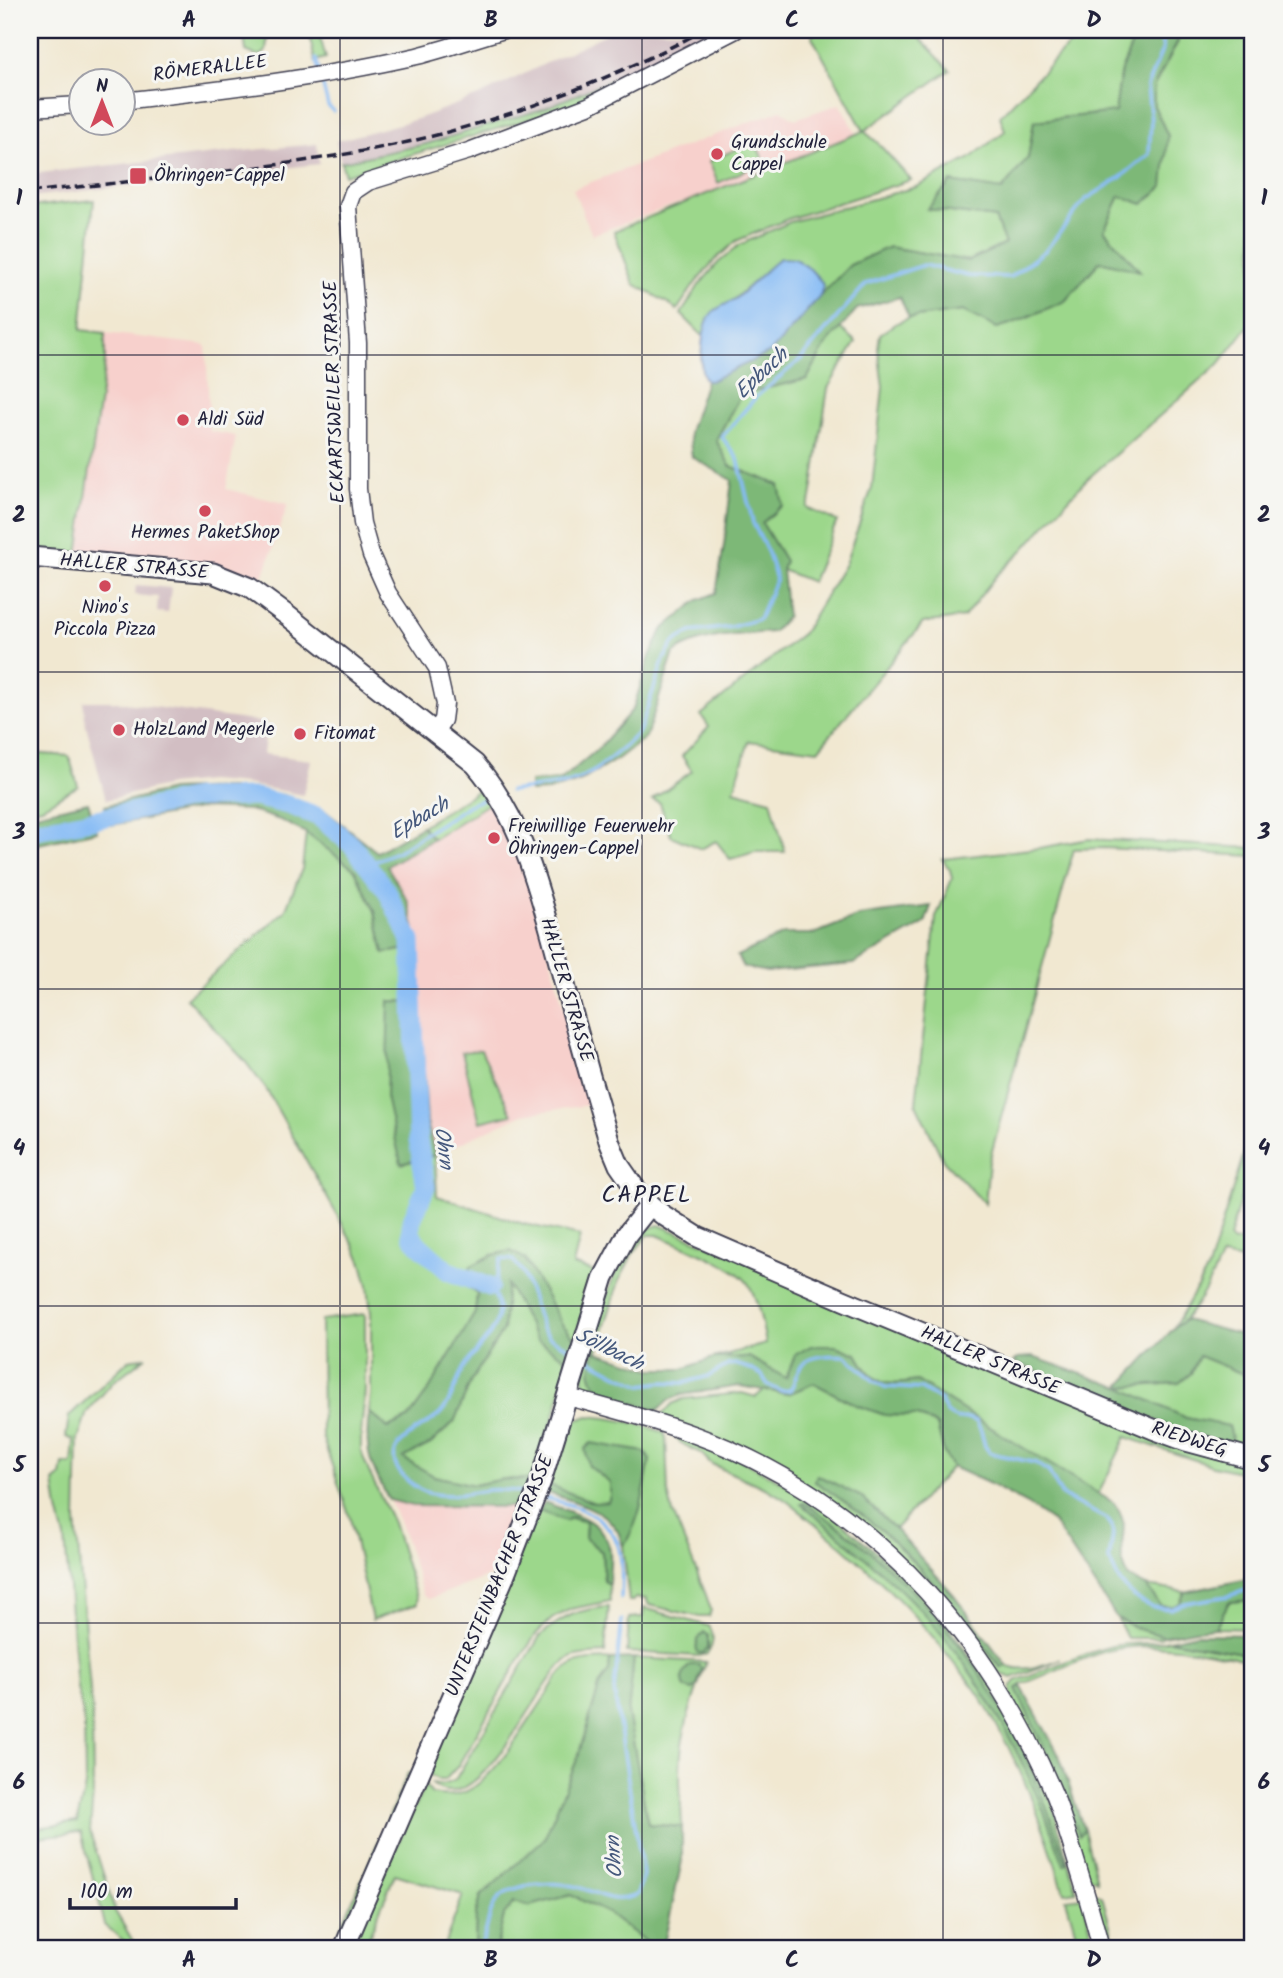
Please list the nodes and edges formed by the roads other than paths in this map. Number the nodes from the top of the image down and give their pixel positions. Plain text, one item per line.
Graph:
1 (504, 30) edge
2 (736, 30) edge
3 (136, 99) edge
4 (66, 107) edge
5 (30, 108) edge
6 (30, 557) edge
7 (434, 733) junction
8 (650, 1205) junction
9 (568, 1397) junction
10 (1126, 1418) joint
11 (1253, 1459) edge
12 (344, 1948) edge
13 (1101, 1948) edge

1 - 3 street, RÖMERALLEE
2 - 7 street, ECKARTSWEILER STRASSE
4 - 5 street
6 - 7 main road, HALLER STRASSE
7 - 8 main road, HALLER STRASSE
8 - 9 main road, UNTERSTEINBACHER STRASSE
8 - 10 main road, HALLER STRASSE
9 - 12 main road, UNTERSTEINBACHER STRASSE
9 - 13 street
10 - 11 main road, RIEDWEG

